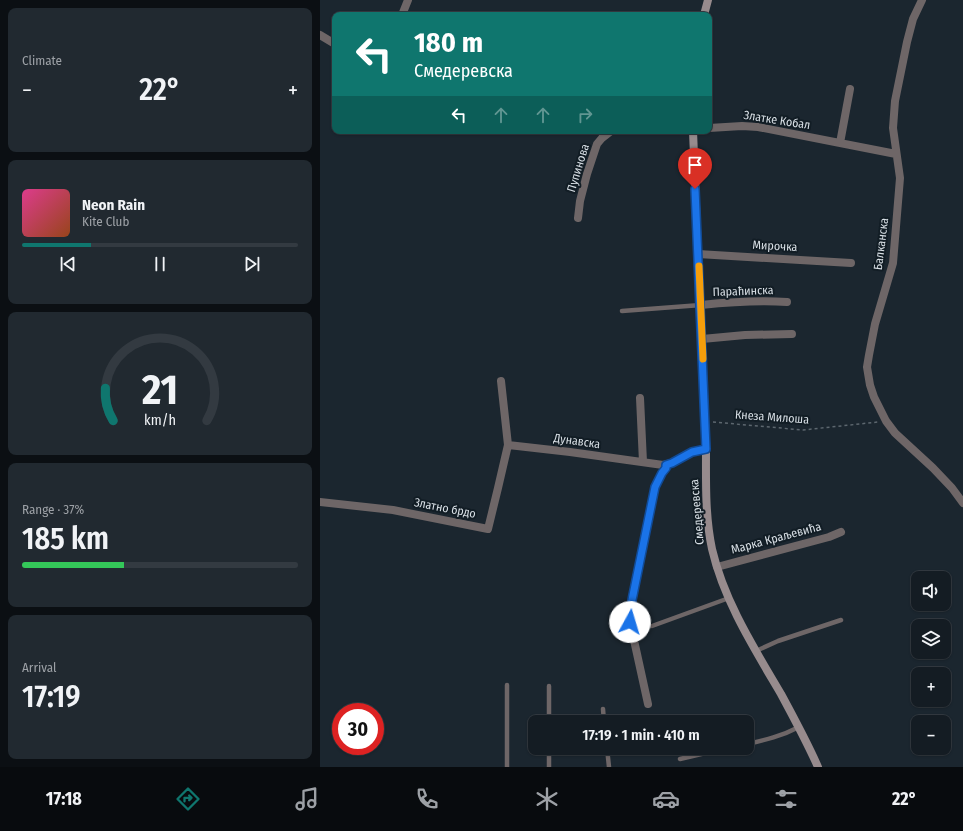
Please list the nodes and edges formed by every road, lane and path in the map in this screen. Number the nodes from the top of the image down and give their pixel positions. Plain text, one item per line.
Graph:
1 (408, 0) edge
2 (708, 0) edge
3 (921, 0) edge
4 (403, 12) edge
5 (705, 12) edge
6 (320, 35) edge
7 (332, 42) edge
8 (850, 89) dead end
9 (712, 128) edge
10 (607, 134) edge
11 (693, 134) edge
12 (840, 144) junction
13 (896, 154) junction
14 (578, 218) dead end
15 (698, 254) junction
16 (850, 263) dead end
17 (787, 302) dead end
18 (700, 305) junction
19 (622, 311) dead end
20 (792, 334) dead end
21 (702, 339) junction
22 (500, 381) dead end
23 (640, 398) dead end
24 (705, 421) junction
25 (886, 421) junction
26 (508, 444) junction
27 (706, 449) junction
28 (643, 462) junction
29 (666, 465) junction
30 (320, 502) edge
31 (963, 503) edge
32 (841, 532) dead end
33 (717, 567) junction
34 (729, 598) junction
35 (841, 620) dead end
36 (652, 626) dead end
37 (756, 651) junction
38 (507, 685) dead end
39 (549, 686) dead end
40 (648, 704) dead end
41 (603, 708) dead end
42 (549, 715) edge
43 (604, 715) edge
44 (799, 727) junction
45 (754, 742) edge
46 (549, 755) edge
47 (608, 755) edge
48 (697, 755) edge
49 (680, 759) dead end
50 (507, 767) edge
51 (549, 767) edge
52 (609, 767) edge
53 (818, 767) edge

1 - 4 street
2 - 5 main road
3 - 13 street, Балканска
6 - 7 street
8 - 12 street
9 - 12 street, Златке Кобал
10 - 14 street, Пупинова
11 - 15 main road, Смедеревска
12 - 13 street, Златке Кобал
13 - 25 street, Балканска
15 - 16 street, Мирочка
15 - 18 main road, Смедеревска
17 - 18 street, Параћинска
18 - 19 lane
18 - 21 main road, Смедеревска
20 - 21 street
21 - 24 main road, Смедеревска
22 - 26 street, Златно брдо
23 - 28 street
24 - 25 path, Кнеза Милоша
24 - 27 main road, Смедеревска
25 - 31 street, Балканска
26 - 28 street, Дунавска
26 - 30 street, Златно брдо
27 - 29 street
27 - 33 main road, Смедеревска
28 - 29 street, Дунавска
29 - 40 street
32 - 33 street, Марка Краљевића
33 - 34 main road, Смедеревска
34 - 36 lane
34 - 37 main road, Смедеревска
35 - 37 lane
37 - 44 main road, Смедеревска
38 - 50 lane
39 - 42 lane
41 - 43 lane
44 - 45 lane
44 - 53 main road, Смедеревска
46 - 51 lane
47 - 52 lane
48 - 49 lane

